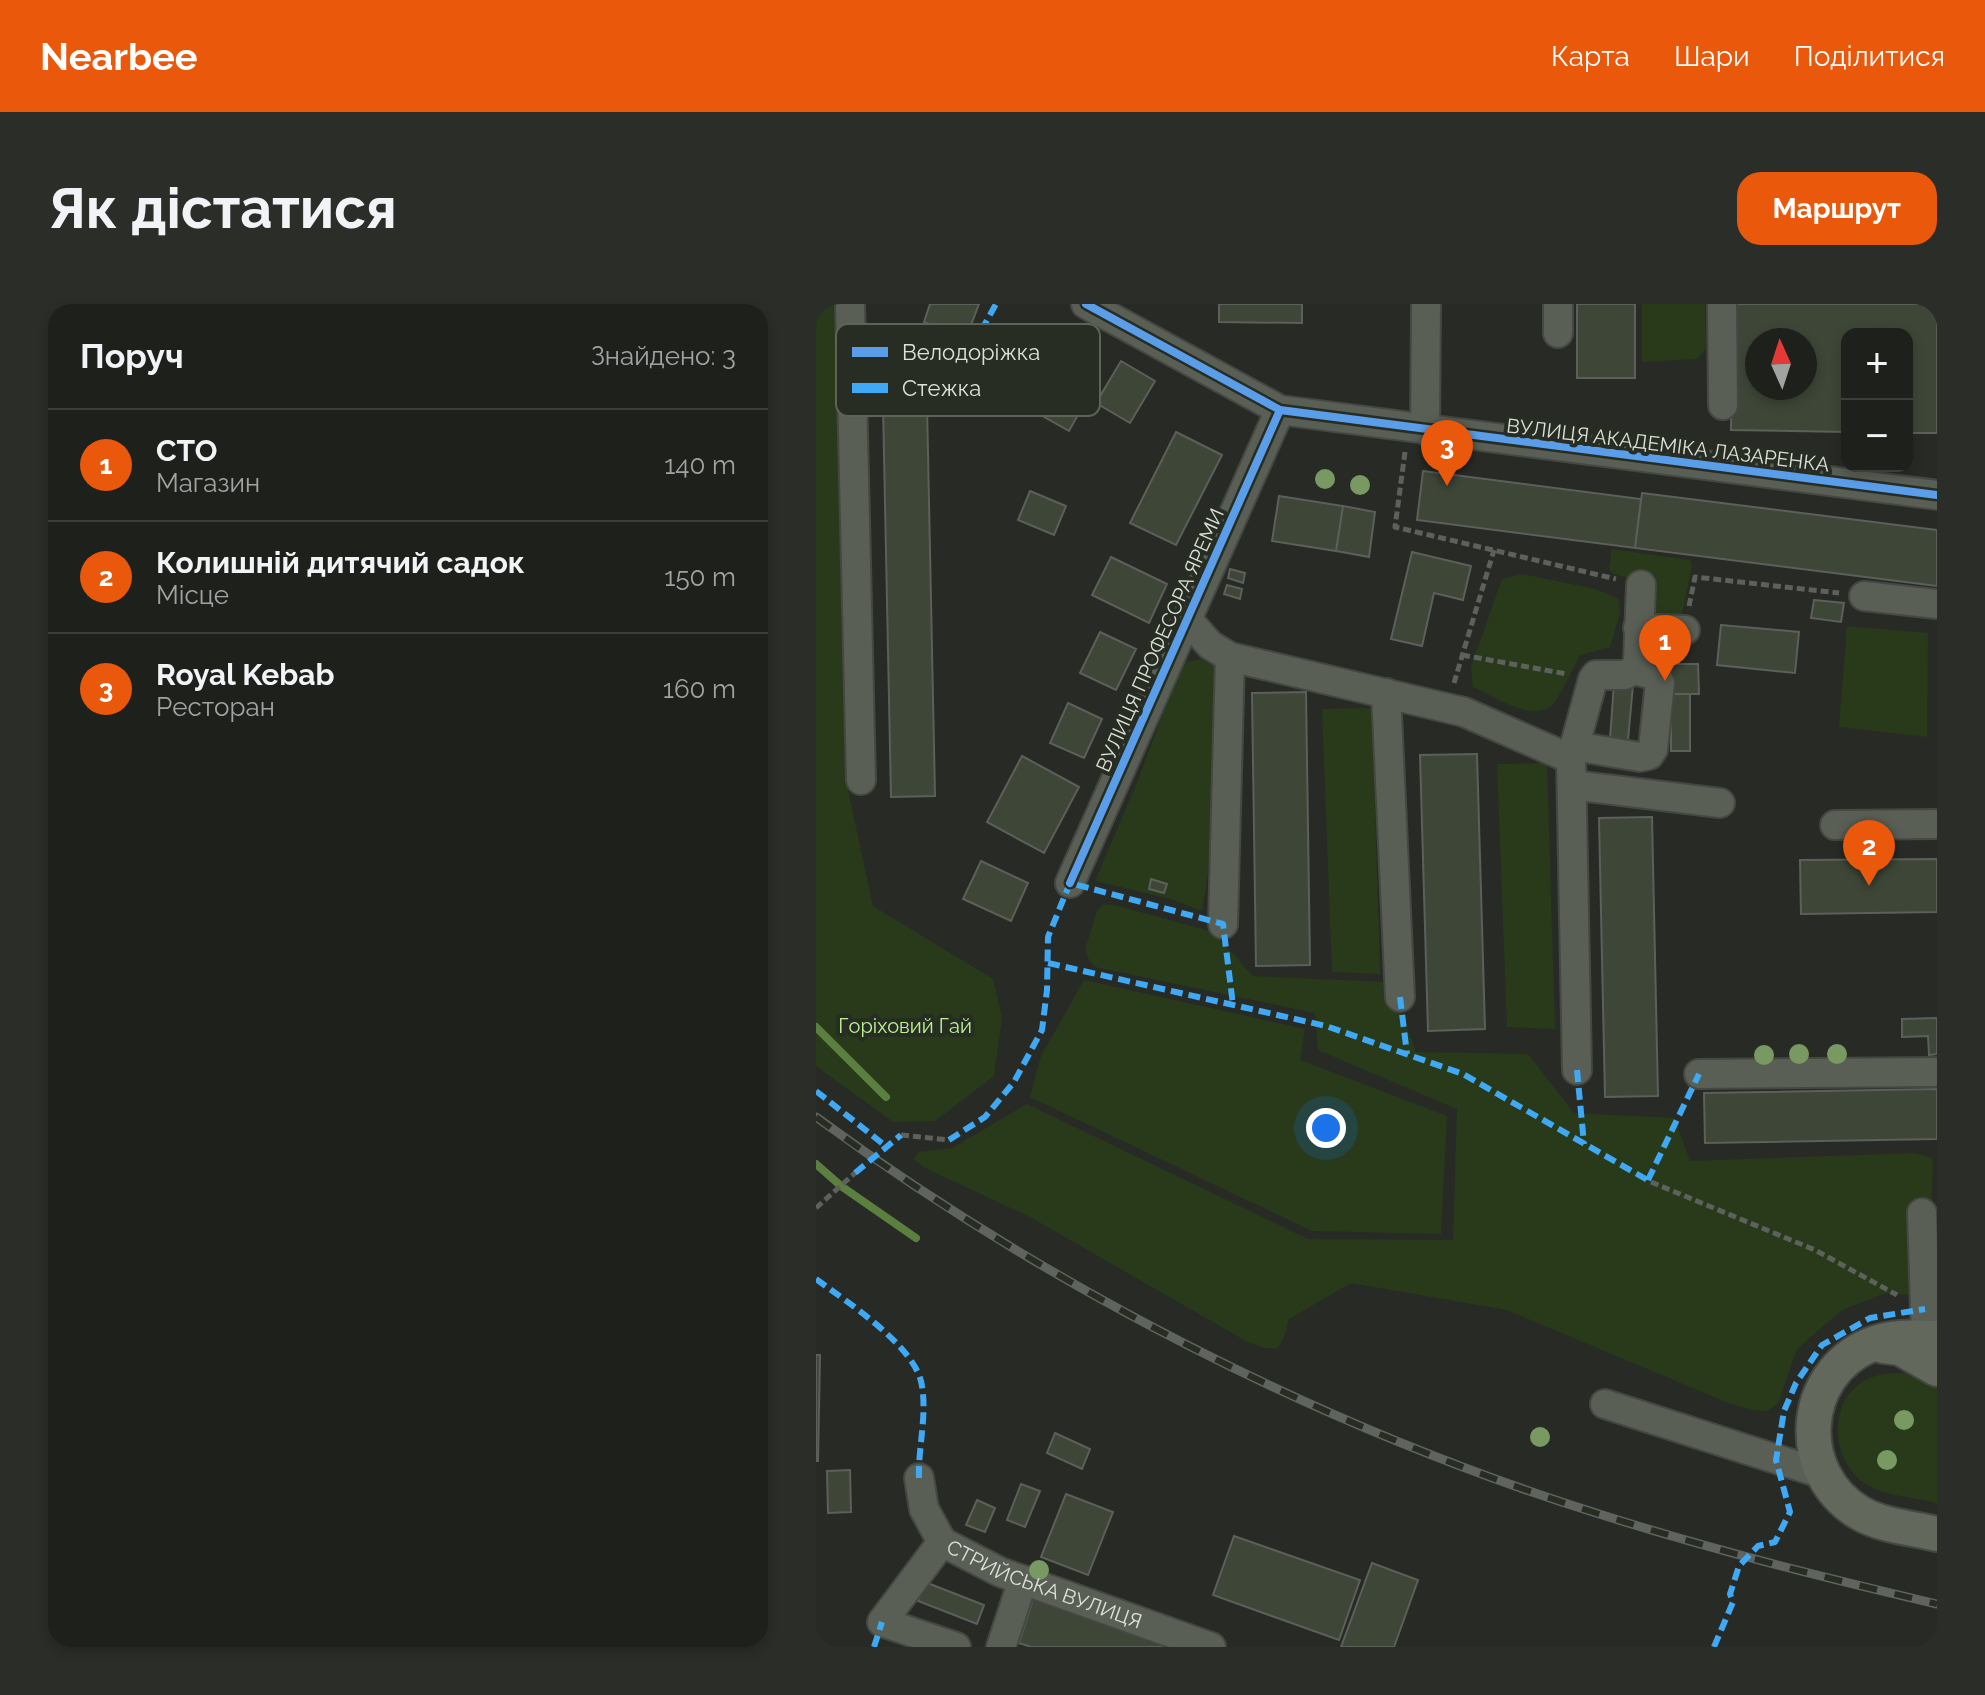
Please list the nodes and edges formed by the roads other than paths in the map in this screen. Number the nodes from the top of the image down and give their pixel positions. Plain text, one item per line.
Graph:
1 (850, 304) edge
2 (1086, 304) edge
3 (1426, 304) edge
4 (1558, 304) edge
5 (1722, 304) edge
6 (850, 324) edge
7 (1558, 333) dead end
8 (1723, 405) dead end
9 (1280, 410) junction
10 (853, 416) edge
11 (1423, 442) junction
12 (1937, 495) edge
13 (1641, 585) road end
14 (1864, 596) road end
15 (1937, 604) edge
16 (1188, 620) junction
17 (1638, 628) junction
18 (1685, 630) road end
19 (1230, 657) junction
20 (1635, 670) junction
21 (1386, 693) junction
22 (1572, 763) junction
23 (861, 780) dead end
24 (1720, 803) dead end
25 (1937, 824) edge
26 (1835, 825) dead end
27 (1070, 883) dead end
28 (1223, 924) dead end
29 (1400, 997) dead end
30 (1577, 1070) dead end
31 (1937, 1072) edge
32 (1699, 1074) dead end
33 (1922, 1213) dead end
34 (1931, 1339) edge
35 (1605, 1404) dead end
36 (1823, 1474) junction
37 (919, 1478) dead end
38 (1937, 1534) edge
39 (942, 1542) junction
40 (1023, 1580) junction
41 (1199, 1645) edge
42 (956, 1647) edge
43 (1001, 1647) edge

1 - 6 street
2 - 9 street, ВУЛИЦЯ АКАДЕМІКА ЛАЗАРЕНКА
3 - 11 street
4 - 7 street
5 - 8 street
9 - 11 street, ВУЛИЦЯ АКАДЕМІКА ЛАЗАРЕНКА
9 - 16 street, ВУЛИЦЯ ПРОФЕСОРА ЯРЕМИ
10 - 23 street
11 - 12 street, ВУЛИЦЯ АКАДЕМІКА ЛАЗАРЕНКА
13 - 17 street
14 - 15 street
16 - 19 street
16 - 27 street, ВУЛИЦЯ ПРОФЕСОРА ЯРЕМИ
17 - 18 street
17 - 20 street
19 - 21 street
19 - 28 street
20 - 22 street
20 - 22 street
21 - 22 street
21 - 29 street
22 - 24 street
22 - 30 street
25 - 26 street
31 - 32 street
33 - 34 street
34 - 36 main road
35 - 36 street
36 - 38 main road
37 - 39 street, СТРИЙСЬКА ВУЛИЦЯ
39 - 40 street, СТРИЙСЬКА ВУЛИЦЯ
39 - 42 street
40 - 41 street, СТРИЙСЬКА ВУЛИЦЯ
40 - 43 street

